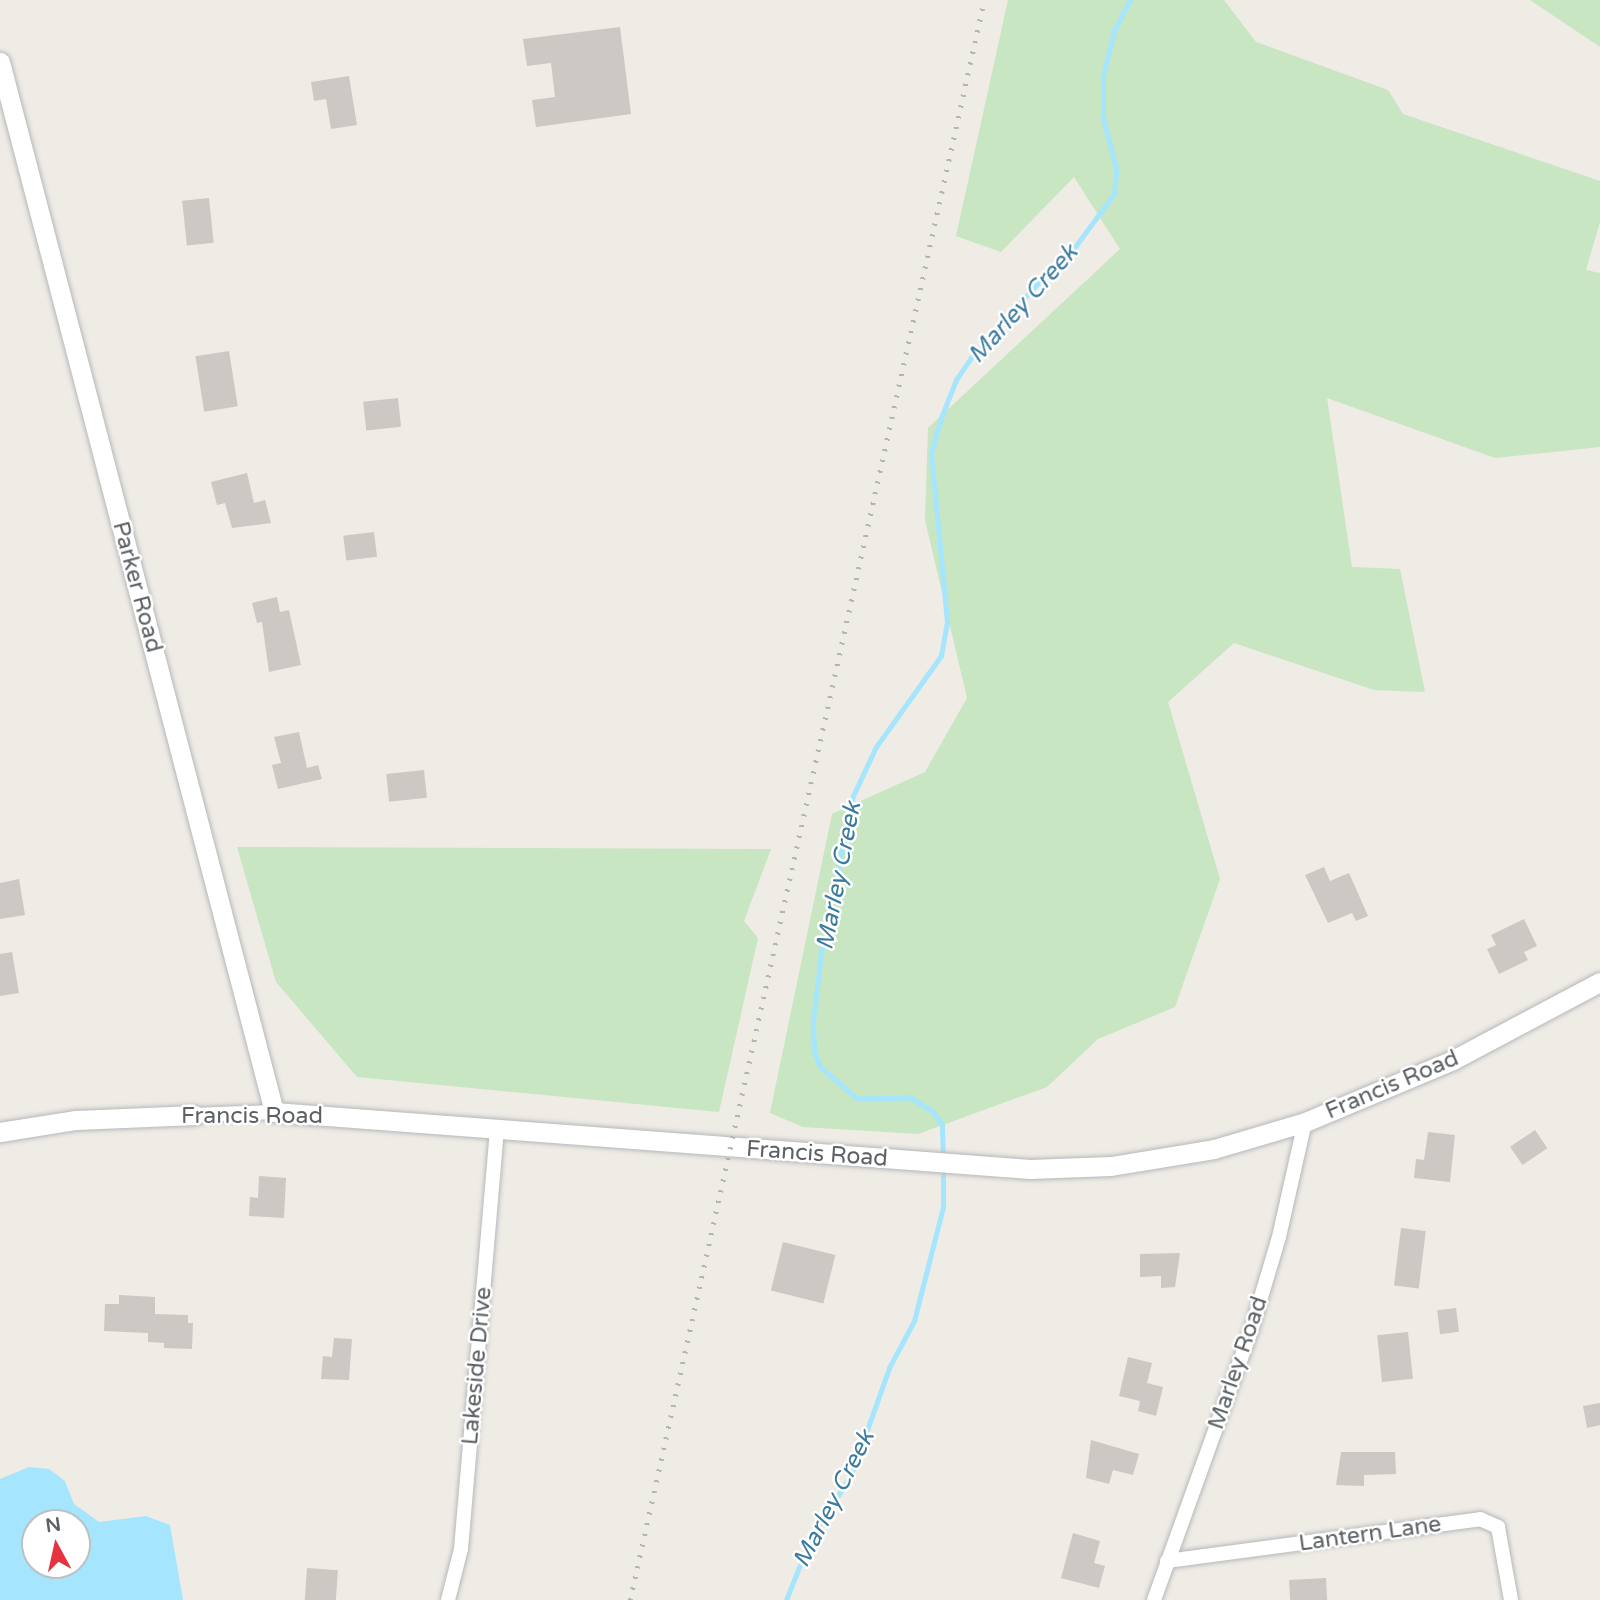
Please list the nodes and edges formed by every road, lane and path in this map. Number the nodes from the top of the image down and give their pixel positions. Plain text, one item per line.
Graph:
1 (0, 62) edge
2 (1600, 982) edge
3 (274, 1112) junction
4 (195, 1115) joint
5 (1306, 1122) junction
6 (497, 1130) junction
7 (0, 1132) edge
8 (1167, 1561) junction
9 (448, 1600) edge
10 (1154, 1600) edge
11 (1511, 1600) edge

1 - 3 street, Parker Road
2 - 5 street, Francis Road
3 - 4 street, Francis Road
3 - 6 street, Francis Road
4 - 7 street, Francis Road
5 - 6 street, Francis Road
5 - 8 street, Marley Road
6 - 9 street, Lakeside Drive
8 - 10 street, Marley Road
8 - 11 street, Lantern Lane

